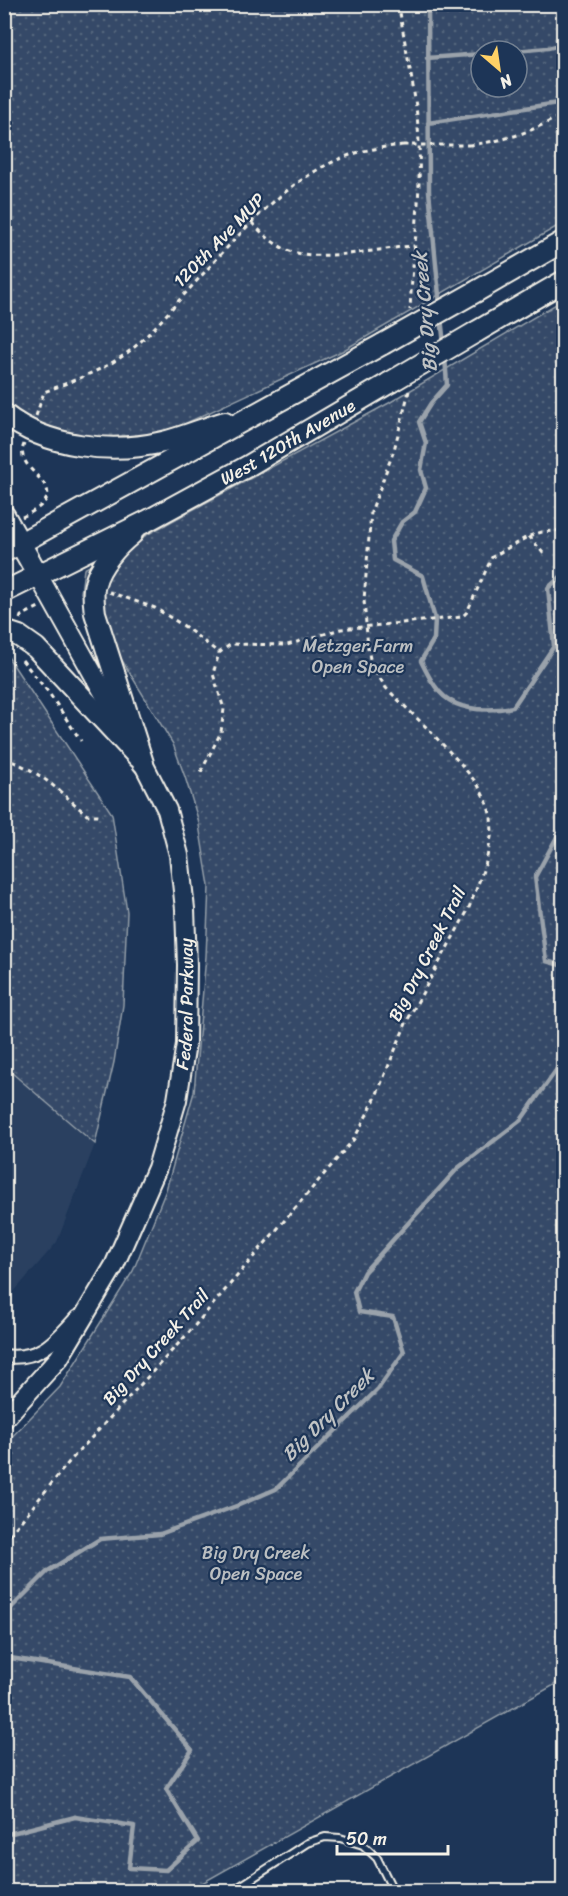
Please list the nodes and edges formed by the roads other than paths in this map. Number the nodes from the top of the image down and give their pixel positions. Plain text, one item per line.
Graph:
1 (564, 241) edge
2 (564, 281) edge
3 (270, 407) junction
4 (4, 414) edge
5 (4, 515) edge
6 (147, 522) junction
7 (12, 548) edge
8 (38, 575) junction
9 (4, 592) edge
10 (4, 631) edge
11 (143, 763) junction
12 (97, 1297) junction
13 (4, 1356) edge
14 (4, 1419) edge
15 (231, 1892) edge
16 (394, 1892) edge

1 - 3 main road, bridge
2 - 6 main road, West 120th Avenue, bridge
3 - 4 main road
3 - 7 main road
5 - 7 main road
6 - 8 main road, West 120th Avenue
6 - 11 main road
7 - 8 main road
8 - 9 main road, West 120th Avenue
8 - 11 main road, Federal Parkway
10 - 11 main road
11 - 12 main road, Federal Parkway
12 - 13 street
12 - 14 main road, Federal Parkway
15 - 16 lane

